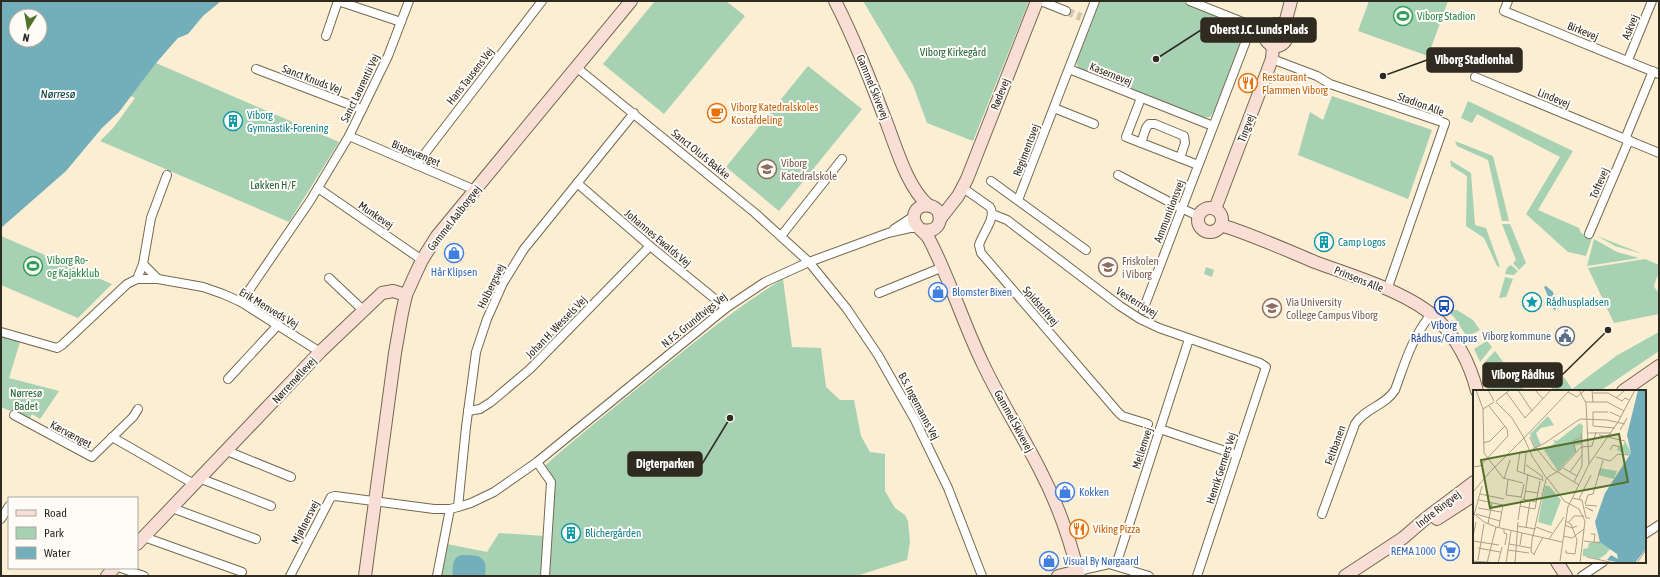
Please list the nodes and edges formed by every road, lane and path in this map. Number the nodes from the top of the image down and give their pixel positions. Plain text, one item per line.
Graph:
1 (409, 1) edge
2 (542, 1) edge
3 (631, 1) edge
4 (835, 1) edge
5 (1037, 1) edge
6 (1041, 1) edge
7 (1095, 1) edge
8 (1190, 1) edge
9 (1284, 1) edge
10 (1291, 1) edge
11 (1508, 1) edge
12 (1652, 1) edge
13 (1066, 11) tunnel mouth
14 (401, 22) junction
15 (1252, 25) junction
16 (1275, 27) junction
17 (326, 36) dead end
18 (1273, 46) junction
19 (1272, 59) junction
20 (1628, 60) junction
21 (576, 67) junction
22 (256, 69) dead end
23 (1069, 69) junction
24 (1656, 72) edge
25 (1475, 77) dead end
26 (1141, 98) junction
27 (1054, 108) junction
28 (361, 109) junction
29 (634, 113) junction
30 (1094, 124) dead end
31 (1213, 126) junction
32 (349, 136) junction
33 (1627, 140) junction
34 (1141, 143) junction
35 (1659, 153) edge
36 (1180, 158) junction
37 (842, 159) dead end
38 (416, 165) junction
39 (1198, 165) junction
40 (1118, 174) dead end
41 (167, 175) dead end
42 (908, 175) junction
43 (991, 181) dead end
44 (577, 183) junction
45 (318, 188) junction
46 (963, 188) junction
47 (475, 190) junction
48 (1018, 200) junction
49 (931, 206) junction
50 (1181, 208) junction
51 (1215, 209) junction
52 (915, 214) junction
53 (992, 214) junction
54 (1198, 216) junction
55 (938, 223) junction
56 (1221, 225) junction
57 (921, 229) junction
58 (888, 233) junction
59 (1589, 234) dead end
60 (781, 236) junction
61 (650, 246) junction
62 (1086, 250) dead end
63 (422, 260) junction
64 (809, 262) junction
65 (941, 262) junction
66 (143, 264) junction
67 (329, 278) dead end
68 (137, 279) junction
69 (158, 279) junction
70 (1387, 290) junction
71 (879, 293) dead end
72 (406, 295) junction
73 (241, 302) junction
74 (726, 308) junction
75 (1143, 310) dead end
76 (364, 311) junction
77 (1430, 314) junction
78 (278, 325) junction
79 (1, 332) edge
80 (1189, 338) junction
81 (320, 352) junction
82 (1659, 366) edge
83 (1266, 368) joint
84 (228, 379) dead end
85 (1477, 390) edge
86 (1624, 390) edge
87 (138, 409) dead end
88 (468, 411) junction
89 (14, 415) dead end
90 (1148, 424) dead end
91 (1160, 429) junction
92 (112, 436) junction
93 (226, 451) junction
94 (1237, 455) junction
95 (537, 462) junction
96 (291, 477) dead end
97 (196, 481) junction
98 (1473, 483) edge
99 (1473, 496) edge
100 (375, 502) junction
101 (271, 506) dead end
102 (8, 508) edge
103 (172, 508) junction
104 (454, 508) junction
105 (1322, 514) dead end
106 (1, 519) edge
107 (1659, 525) edge
108 (1646, 533) edge
109 (1403, 538) junction
110 (256, 539) dead end
111 (140, 541) edge
112 (1558, 563) edge
113 (1602, 563) edge
114 (1116, 565) junction
115 (124, 569) edge
116 (242, 572) dead end
117 (1079, 574) edge
118 (144, 576) edge
119 (290, 576) edge
120 (365, 576) edge
121 (437, 576) edge
122 (545, 576) edge
123 (982, 576) edge
124 (1058, 576) edge
125 (1149, 576) edge
126 (1197, 576) edge
127 (1345, 576) edge
128 (1566, 576) edge
129 (1582, 576) edge

1 - 14 street, Sanct Laurentii Vej
2 - 38 street, Hans Tausens Vej
3 - 21 street, Gammel Aalborgvej
4 - 42 street, Gammel Skivevej
5 - 46 street, Rødevej
6 - 13 street
7 - 23 street
8 - 15 street
9 - 16 street
10 - 16 street
11 - 20 street, Birkevej
12 - 20 street, Askvej
14 - 17 street
14 - 28 street, Sanct Laurentii Vej
15 - 16 street
15 - 31 street, Ammunitionsvej
16 - 18 street
16 - 18 street
18 - 19 street, Tingvej
19 - 51 street, Tingvej
19 - 70 street, Stadion Alle
20 - 24 street, Birkevej
21 - 29 street, Sanct Olufs Bakke
21 - 47 street, Gammel Aalborgvej
22 - 28 street, Sanct Knuds Vej
23 - 26 street, Kasernevej
23 - 27 street, Regimentsvej
24 - 33 street, Birkevej
25 - 33 street, Lindevej
26 - 31 street, Kasernevej
26 - 34 street
27 - 30 street
27 - 48 street, Regimentsvej
28 - 32 street, Sanct Laurentii Vej
29 - 44 street, Holbergsvej
29 - 60 street, Sanct Olufs Bakke
31 - 39 street, Ammunitionsvej
32 - 38 street, Bispevænget
32 - 45 street, Sanct Laurentii Vej
33 - 35 street, Lindevej
33 - 59 street, Toftevej
34 - 36 street
34 - 36 street
36 - 39 street
37 - 60 street
38 - 47 street, Bispevænget
39 - 50 street, Ammunitionsvej
40 - 50 street
41 - 66 street
42 - 49 street, Gammel Skivevej
42 - 52 street, Gammel Skivevej
43 - 48 street
44 - 61 street, Johannes Ewalds Vej
44 - 88 street, Holbergsvej
45 - 63 street, Munkevej
45 - 73 street, Sanct Laurentii Vej
46 - 49 street, Rødevej
46 - 53 street
46 - 55 street, Rødevej
47 - 63 street, Gammel Aalborgvej
48 - 62 street
49 - 52 street
49 - 55 street
50 - 54 street
50 - 75 street, Ammunitionsvej
51 - 54 street
51 - 56 street
52 - 57 street
52 - 58 street, N.F.S. Grundtvigs Vej
53 - 80 street, Vesterrisvej
53 - 90 street, Spidstoftvej
54 - 56 street
55 - 57 street
55 - 65 street, Gammel Skivevej
56 - 70 street, Prinsens Alle
57 - 58 street, N.F.S. Grundtvigs Vej
57 - 65 street, Gammel Skivevej
58 - 64 street, N.F.S. Grundtvigs Vej
60 - 64 street, Sanct Olufs Bakke
61 - 74 street, Johannes Ewalds Vej
61 - 88 street, Johan H. Wessels Vej
63 - 72 street, Gammel Aalborgvej
64 - 74 street, N.F.S. Grundtvigs Vej
64 - 123 street, B.S. Ingemanns Vej
65 - 71 street
65 - 117 street, Gammel Skivevej
66 - 68 street
66 - 69 street
67 - 76 street
68 - 69 street, Erik Menveds Vej
68 - 79 street
69 - 73 street, Erik Menveds Vej
70 - 77 street, Prinsens Alle
72 - 76 street, Nørremøllevej
72 - 100 street, Gammel Aalborgvej
73 - 78 street, Erik Menveds Vej
74 - 95 street, N.F.S. Grundtvigs Vej
76 - 81 street, Nørremøllevej
77 - 85 street, Prinsens Alle
77 - 105 street, Feltbanen
78 - 81 street, Erik Menveds Vej
78 - 84 street
80 - 83 street, Vesterrisvej
80 - 91 street, Mellemvej
81 - 93 street, Nørremøllevej
82 - 86 street
83 - 94 street, Henrik Gerners Vej
87 - 92 street, Kærvænget
88 - 104 street, Holbergsvej
89 - 92 street, Kærvænget
91 - 94 street
91 - 114 street, Mellemvej
92 - 97 street
93 - 96 street
93 - 97 street, Nørremøllevej
94 - 126 street, Henrik Gerners Vej
95 - 104 street, N.F.S. Grundtvigs Vej
95 - 122 street
97 - 101 street
97 - 103 street, Nørremøllevej
98 - 109 street, Indre Ringvej
99 - 109 street, Indre Ringvej
100 - 104 street, N.F.S. Grundtvigs Vej
100 - 119 street, Mjølnersvej
100 - 120 street, Gammel Aalborgvej
102 - 106 street
103 - 110 street
103 - 111 street, Nørremøllevej
104 - 121 street
107 - 108 street
109 - 127 street, Indre Ringvej
111 - 116 street, Nørremøllevej
112 - 128 street
113 - 129 street
114 - 117 street
114 - 125 street
115 - 118 street
117 - 124 street

